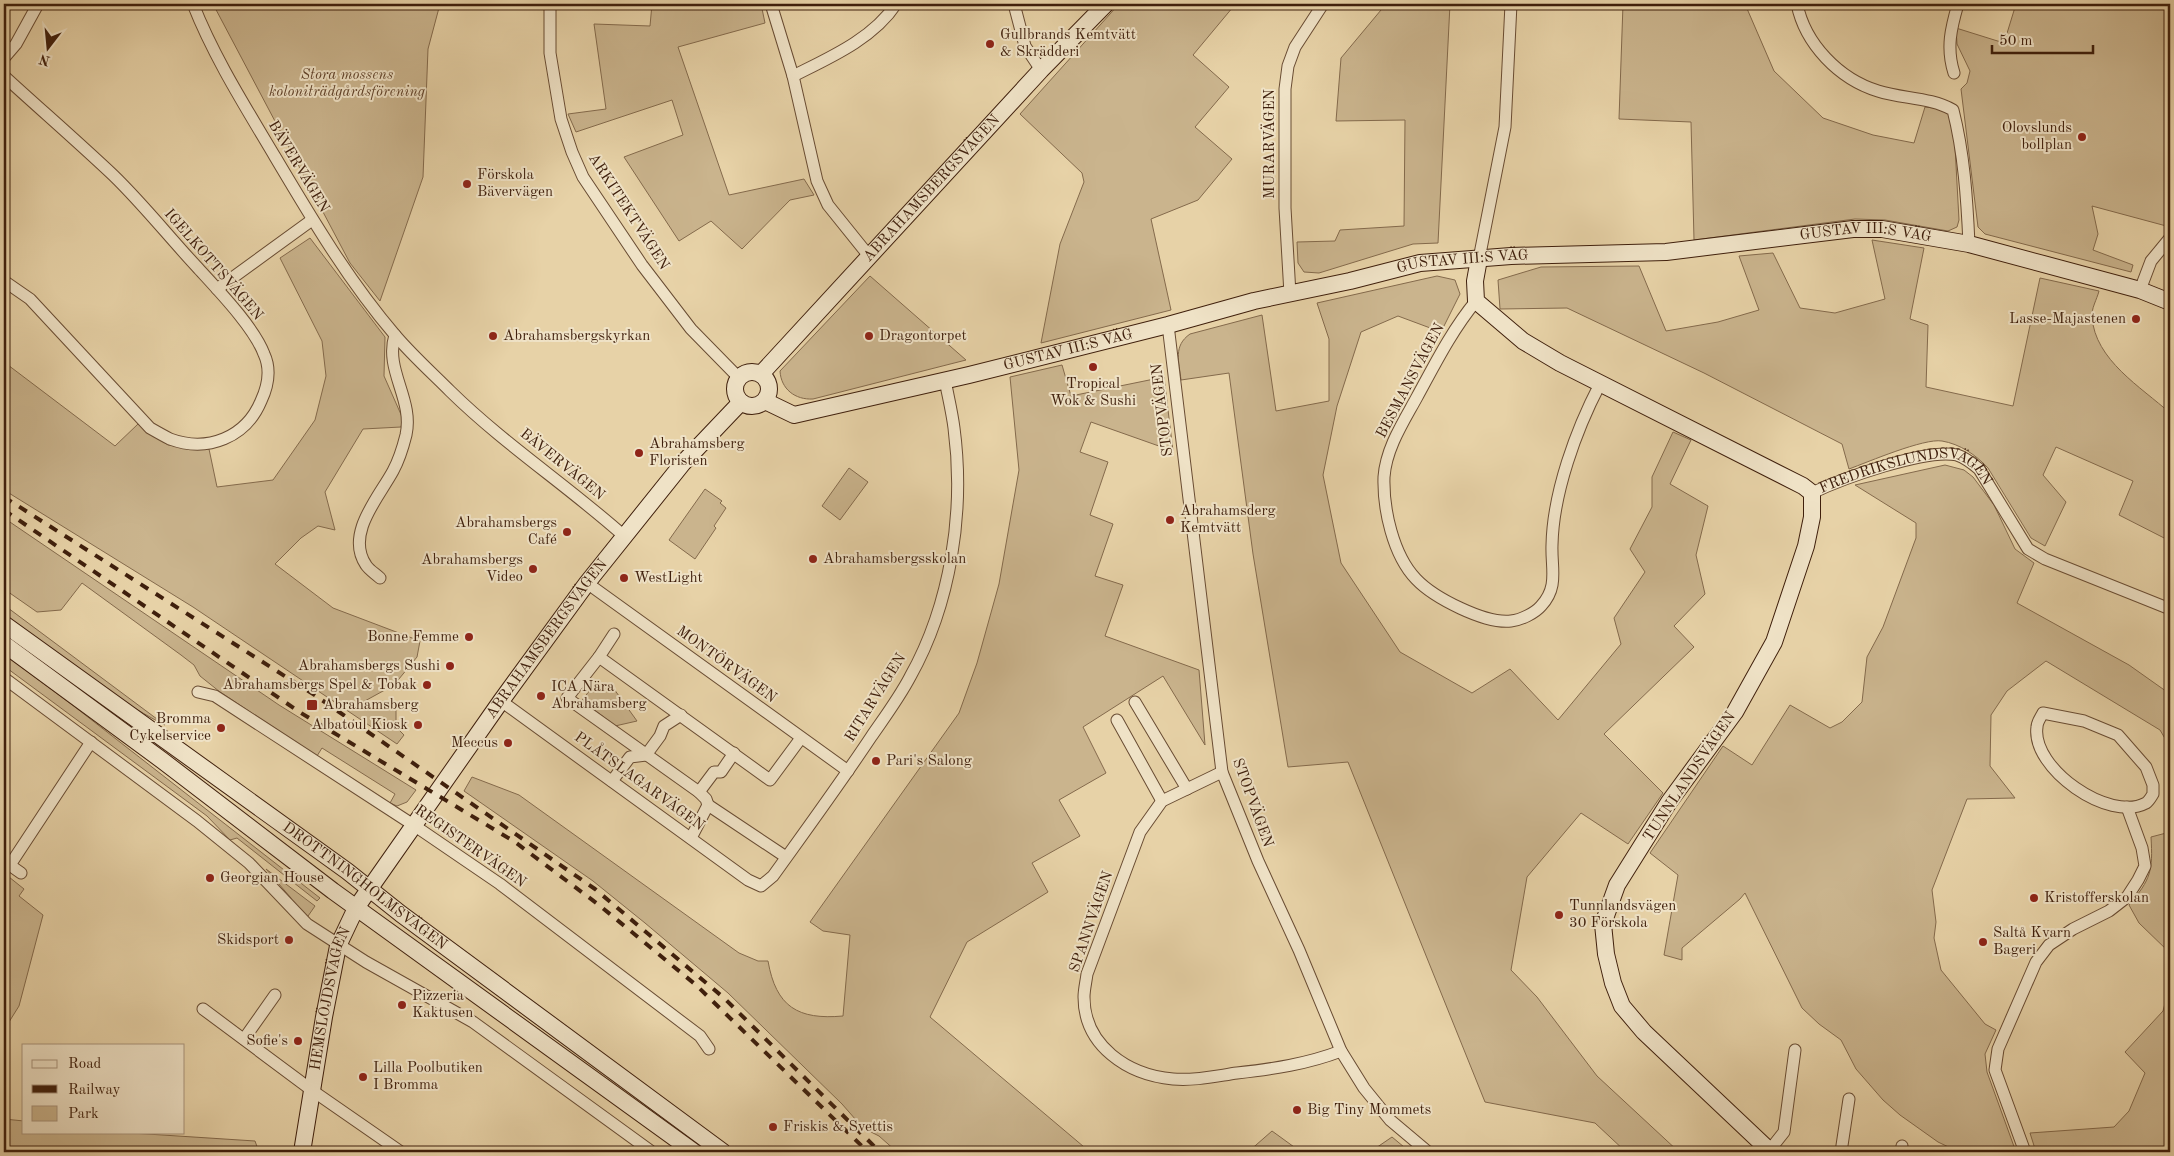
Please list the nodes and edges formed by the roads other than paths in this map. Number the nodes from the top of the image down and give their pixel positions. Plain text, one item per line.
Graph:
1 (38, 4) edge
2 (193, 4) edge
3 (550, 4) edge
4 (771, 4) edge
5 (896, 4) edge
6 (1014, 4) edge
7 (1106, 4) edge
8 (1323, 4) edge
9 (1511, 4) edge
10 (1797, 4) edge
11 (1958, 4) edge
12 (4, 58) edge
13 (1041, 70) junction
14 (1954, 73) dead end
15 (4, 76) edge
16 (793, 76) junction
17 (312, 220) junction
18 (2170, 238) edge
19 (1969, 244) junction
20 (869, 256) junction
21 (1479, 259) junction
22 (4, 281) edge
23 (217, 289) junction
24 (2140, 290) junction
25 (1290, 294) junction
26 (1476, 301) junction
27 (2170, 302) edge
28 (1168, 325) junction
29 (395, 335) junction
30 (761, 374) junction
31 (739, 378) junction
32 (945, 380) junction
33 (1600, 384) junction
34 (765, 401) junction
35 (741, 402) junction
36 (1812, 493) junction
37 (624, 536) junction
38 (380, 578) dead end
39 (587, 583) junction
40 (2170, 609) edge
41 (4, 624) edge
42 (614, 634) dead end
43 (4, 644) edge
44 (599, 657) junction
45 (4, 678) edge
46 (198, 692) dead end
47 (501, 701) junction
48 (1135, 702) dead end
49 (681, 715) junction
50 (1116, 720) dead end
51 (801, 738) junction
52 (91, 742) junction
53 (734, 753) junction
54 (646, 754) junction
55 (848, 771) junction
56 (1222, 772) junction
57 (612, 781) junction
58 (1187, 789) junction
59 (699, 792) junction
60 (1162, 801) junction
61 (708, 805) junction
62 (2127, 807) junction
63 (415, 826) junction
64 (691, 838) junction
65 (786, 857) junction
66 (7, 863) edge
67 (21, 873) dead end
68 (761, 886) joint
69 (370, 889) junction
70 (356, 908) junction
71 (338, 946) junction
72 (275, 995) dead end
73 (203, 1009) dead end
74 (244, 1039) junction
75 (709, 1049) dead end
76 (1795, 1050) dead end
77 (1341, 1051) junction
78 (313, 1091) junction
79 (1849, 1099) dead end
80 (1770, 1151) edge
81 (302, 1152) edge
82 (400, 1152) edge
83 (652, 1152) edge
84 (694, 1152) edge
85 (723, 1152) edge
86 (1428, 1152) edge
87 (1841, 1152) edge
88 (2025, 1152) edge

1 - 12 street
2 - 17 street, BÄVERVÄGEN
3 - 31 street, ARKITEKTVÄGEN
4 - 16 street
5 - 16 street
6 - 13 street
7 - 13 street, ABRAHAMSBERGSVÄGEN
8 - 25 street, MURARVÄGEN
9 - 21 street
10 - 19 street
11 - 14 street
13 - 20 street, ABRAHAMSBERGSVÄGEN
15 - 23 street, IGELKOTTSVÄGEN
16 - 20 street
17 - 23 street
17 - 29 street, BÄVERVÄGEN
18 - 24 street
19 - 21 street, GUSTAV III:S VÄG
19 - 24 street, GUSTAV III:S VÄG
20 - 30 street, ABRAHAMSBERGSVÄGEN
21 - 25 street, GUSTAV III:S VÄG
21 - 26 street
22 - 23 street, IGELKOTTSVÄGEN
24 - 27 street, GUSTAV III:S VÄG
25 - 28 street, GUSTAV III:S VÄG
26 - 33 street, FREDRIKSLUNDSVÄGEN
26 - 33 street, BESMANSVÄGEN
28 - 32 street, GUSTAV III:S VÄG
28 - 56 street, STOPVÄGEN
29 - 37 street, BÄVERVÄGEN
29 - 38 street
30 - 31 street
30 - 34 street
31 - 35 street
32 - 34 street, GUSTAV III:S VÄG
32 - 55 street, RITARVÄGEN
33 - 36 street, FREDRIKSLUNDSVÄGEN
34 - 35 street
35 - 37 street, ABRAHAMSBERGSVÄGEN
36 - 40 street, FREDRIKSLUNDSVÄGEN
36 - 80 street, TUNNLANDSVÄGEN
37 - 39 street, ABRAHAMSBERGSVÄGEN
39 - 47 street, ABRAHAMSBERGSVÄGEN
39 - 51 street, MONTÖRVÄGEN
41 - 69 street, DROTTNINGHOLMSVÄGEN
42 - 44 street
43 - 70 street, DROTTNINGHOLMSVÄGEN
44 - 49 street
44 - 54 street
45 - 52 street
46 - 63 street, REGISTERVÄGEN
47 - 57 street, PLÅTSLAGARVÄGEN
47 - 63 street, ABRAHAMSBERGSVÄGEN
48 - 58 street
49 - 53 street
49 - 54 street
50 - 60 street
51 - 53 street
51 - 55 street, MONTÖRVÄGEN
52 - 66 street
52 - 71 street
53 - 59 street
54 - 57 street
54 - 59 street
55 - 65 street, RITARVÄGEN
56 - 58 street, SPANNVÄGEN
56 - 77 street, STOPVÄGEN
57 - 64 street, PLÅTSLAGARVÄGEN
58 - 60 street, SPANNVÄGEN
59 - 61 street
60 - 77 street, SPANNVÄGEN
61 - 64 street
61 - 65 street
62 - 62 street
62 - 88 street
63 - 69 street, ABRAHAMSBERGSVÄGEN
63 - 75 street, REGISTERVÄGEN
64 - 68 street, PLÅTSLAGARVÄGEN
65 - 68 street, RITARVÄGEN
66 - 67 street
69 - 70 street, HEMSLÖJDSVÄGEN
69 - 85 street, DROTTNINGHOLMSVÄGEN
70 - 71 street, HEMSLÖJDSVÄGEN
70 - 84 street, DROTTNINGHOLMSVÄGEN
71 - 78 street, HEMSLÖJDSVÄGEN
71 - 83 street
72 - 74 street
73 - 74 street, HEMSLÖJDSVÄGEN
74 - 78 street, HEMSLÖJDSVÄGEN
76 - 80 street, TUNNLANDSVÄGEN
77 - 86 street, STOPVÄGEN
78 - 81 street, HEMSLÖJDSVÄGEN
78 - 82 street
79 - 87 street

